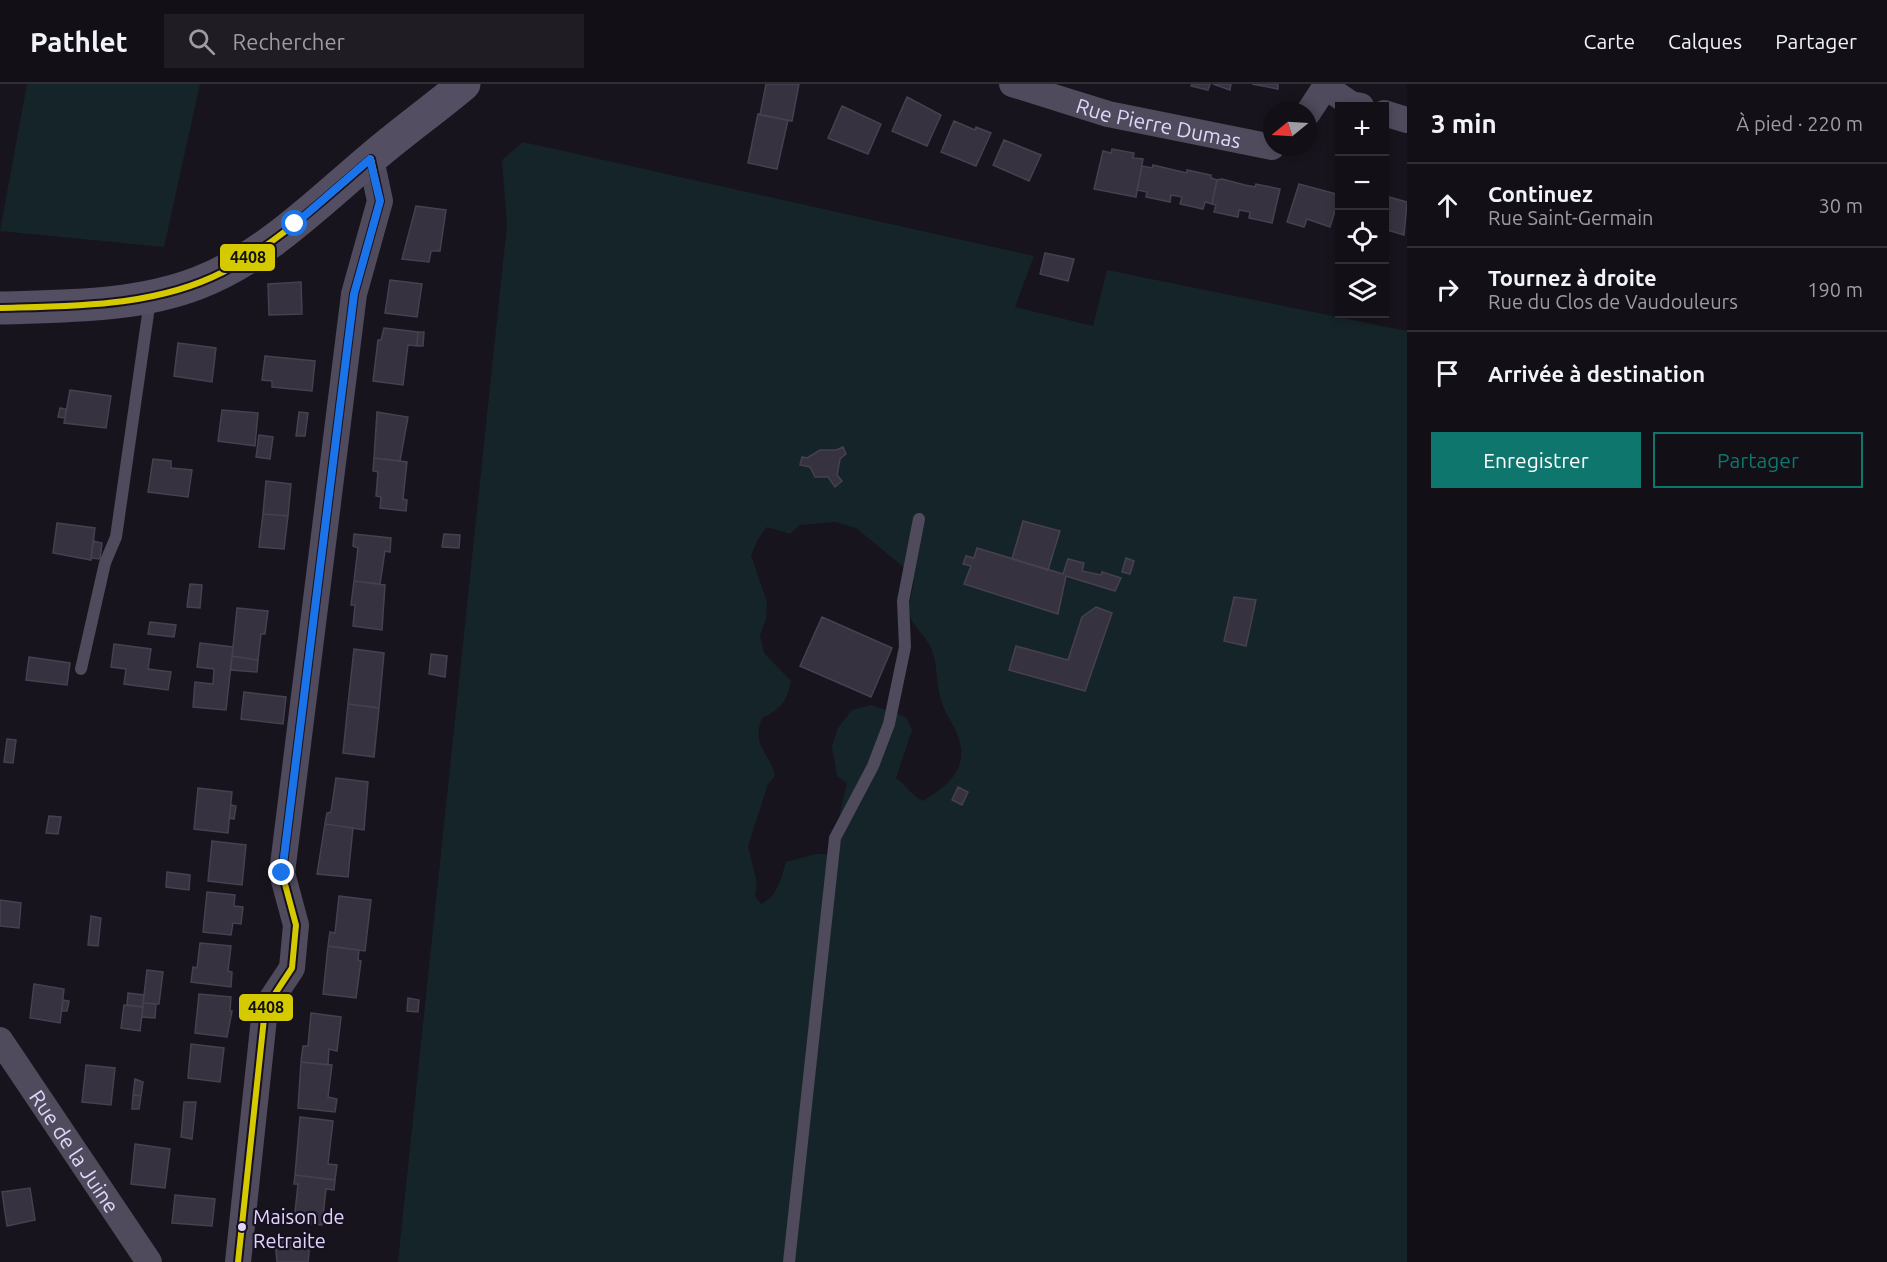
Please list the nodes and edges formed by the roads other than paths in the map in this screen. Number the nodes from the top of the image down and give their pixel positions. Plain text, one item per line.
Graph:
1 (1012, 84) edge
2 (1327, 86) edge
3 (457, 87) edge
4 (1315, 102) edge
5 (1348, 102) edge
6 (1389, 115) edge
7 (1407, 120) edge
8 (1263, 145) edge
9 (370, 159) junction
10 (150, 296) junction
11 (0, 308) edge
12 (919, 519) dead end
13 (81, 669) dead end
14 (0, 1040) edge
15 (149, 1262) edge
16 (238, 1262) edge
17 (789, 1262) edge

1 - 8 street, Rue Pierre Dumas
2 - 4 street
2 - 5 street
3 - 9 main road
6 - 7 street
9 - 10 main road
9 - 16 street
10 - 11 main road
10 - 13 lane
12 - 17 lane
14 - 15 street, Rue de la Juine

